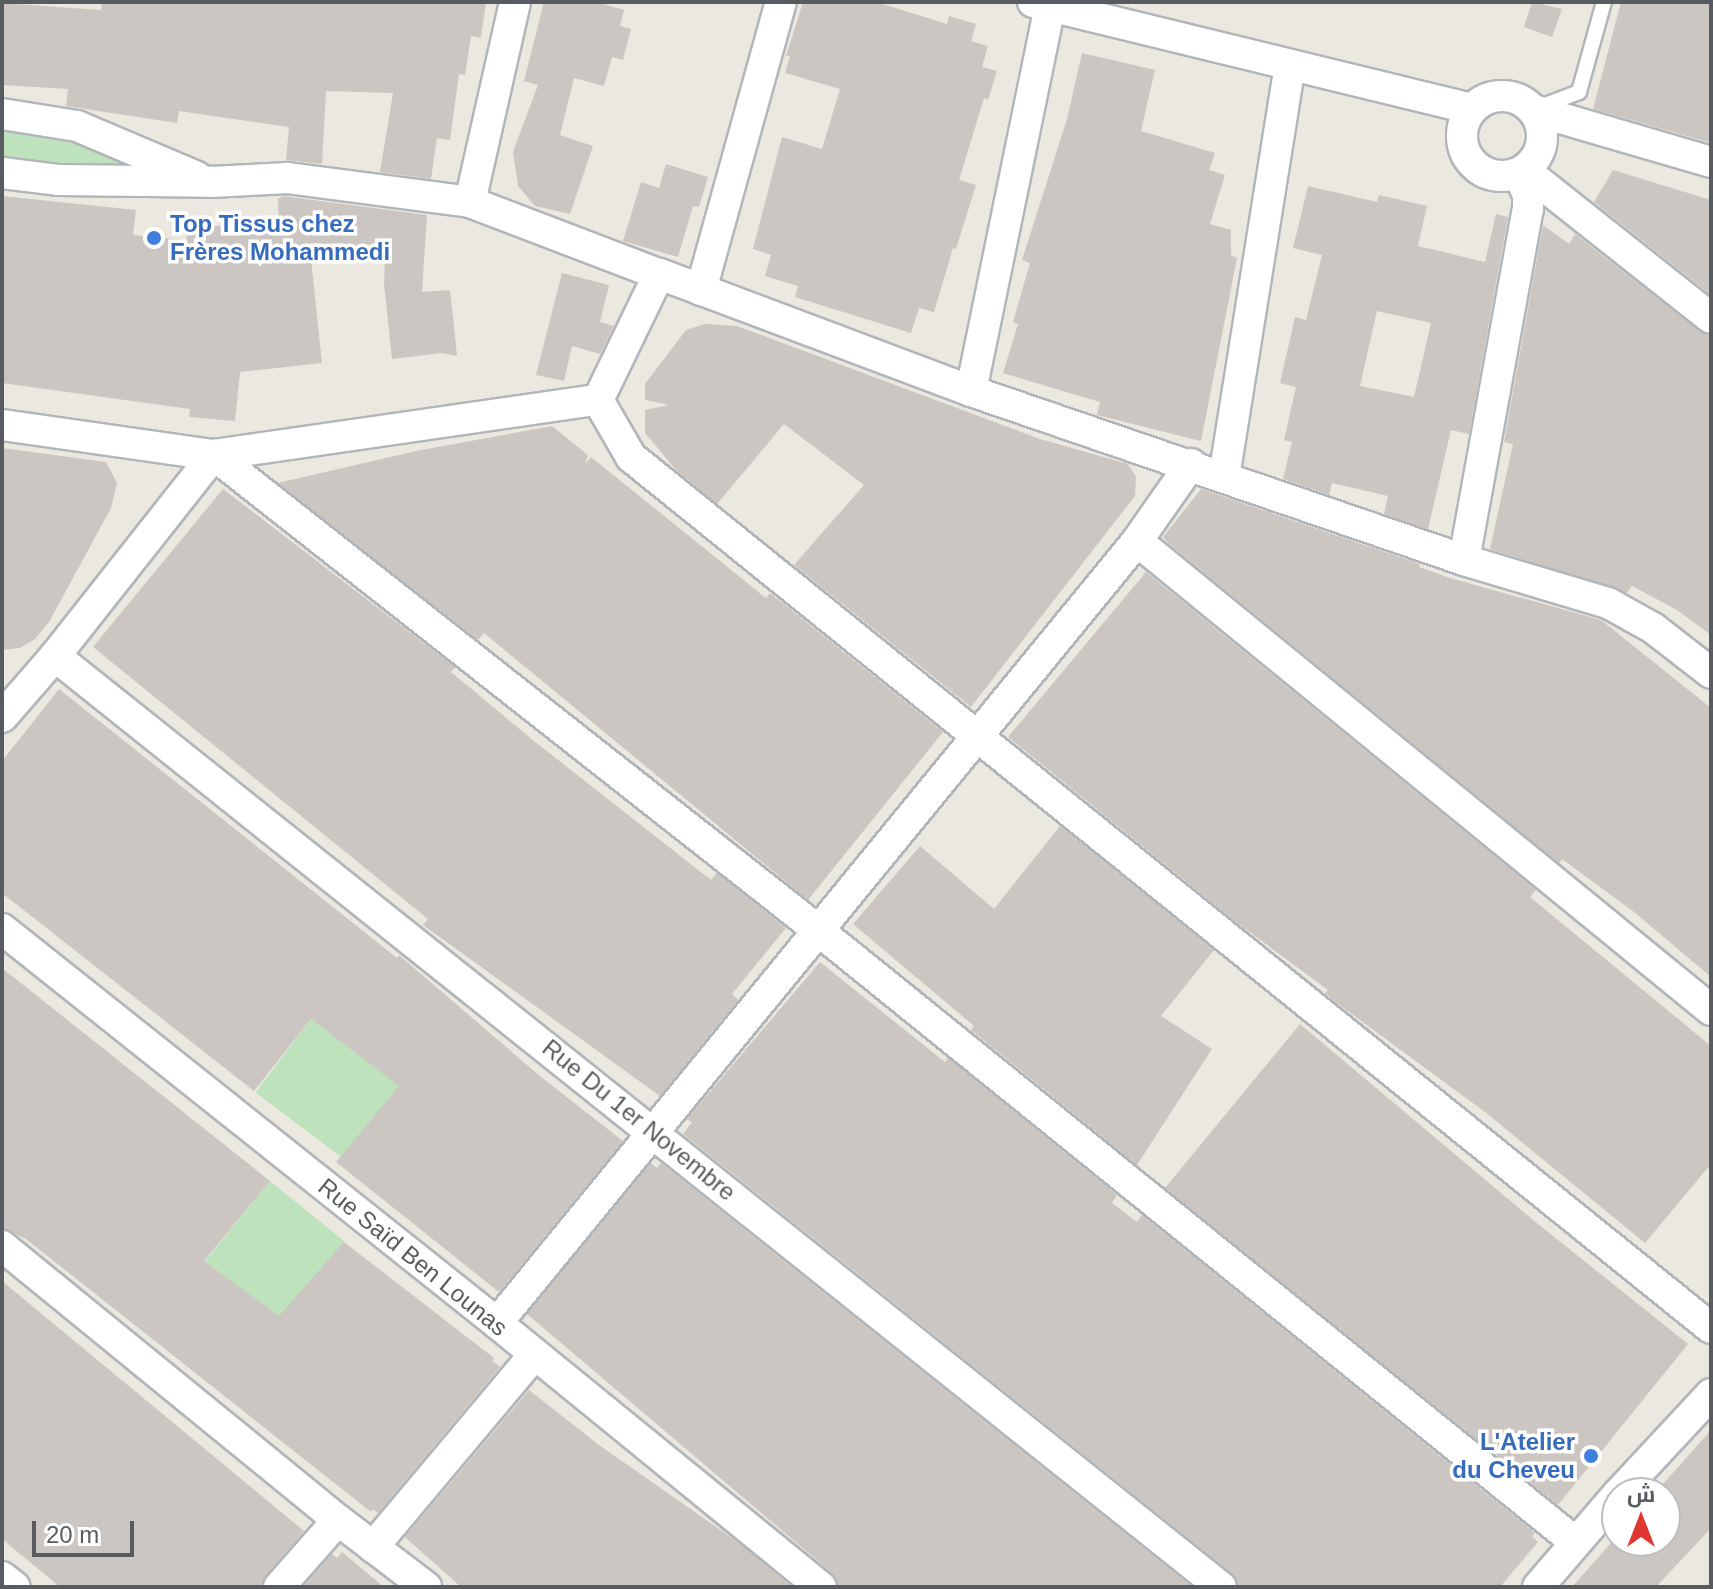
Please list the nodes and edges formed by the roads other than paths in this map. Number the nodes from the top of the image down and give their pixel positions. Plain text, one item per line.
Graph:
1 (515, 2) edge
2 (781, 2) edge
3 (1604, 2) edge
4 (1042, 4) edge
5 (1290, 67) junction
6 (1472, 109) junction
7 (1533, 110) junction
8 (2, 114) edge
9 (1711, 162) edge
10 (1521, 171) junction
11 (2, 173) edge
12 (211, 182) junction
13 (470, 202) junction
14 (659, 274) junction
15 (701, 290) junction
16 (1711, 318) edge
17 (971, 391) junction
18 (598, 400) junction
19 (2, 425) edge
20 (214, 455) junction
21 (1191, 464) junction
22 (1224, 477) junction
23 (1137, 541) junction
24 (1464, 560) junction
25 (55, 656) junction
26 (1711, 673) edge
27 (15, 682) edge
28 (2, 717) edge
29 (979, 734) junction
30 (2, 929) edge
31 (819, 931) junction
32 (1711, 1010) edge
33 (654, 1131) junction
34 (2, 1246) edge
35 (497, 1323) junction
36 (1711, 1328) edge
37 (534, 1355) junction
38 (1711, 1394) edge
39 (1634, 1477) edge
40 (1601, 1512) edge
41 (338, 1520) junction
42 (1574, 1541) junction
43 (373, 1547) junction
44 (2, 1577) edge
45 (15, 1587) edge
46 (279, 1587) edge
47 (426, 1587) edge
48 (821, 1587) edge
49 (1221, 1587) edge
50 (1538, 1587) edge

1 - 13 street
2 - 15 street
3 - 7 lane
4 - 5 street
4 - 17 street
5 - 6 street
5 - 22 street
6 - 7 street
6 - 10 street
7 - 9 street
7 - 10 street
8 - 12 street
10 - 16 street
10 - 24 street
11 - 12 street
12 - 13 street
13 - 14 street
14 - 15 street
14 - 18 street
15 - 17 street
17 - 21 street
18 - 20 street
18 - 29 street
19 - 20 street
20 - 25 street
20 - 31 street
21 - 22 street
21 - 23 street
22 - 24 street
23 - 29 street
23 - 32 street
24 - 26 street
25 - 27 street
25 - 33 street, Rue Du 1er Novembre
27 - 28 street
29 - 31 street
29 - 36 street
30 - 35 street, Rue Saïd Ben Lounas
31 - 33 street
31 - 42 street
33 - 35 street
33 - 49 street, Rue Du 1er Novembre
34 - 41 street
35 - 37 street, Rue Saïd Ben Lounas
37 - 43 street
37 - 48 street, Rue Saïd Ben Lounas
38 - 39 street
40 - 42 street
41 - 43 street
41 - 46 street
42 - 50 street
43 - 47 street
44 - 45 street

